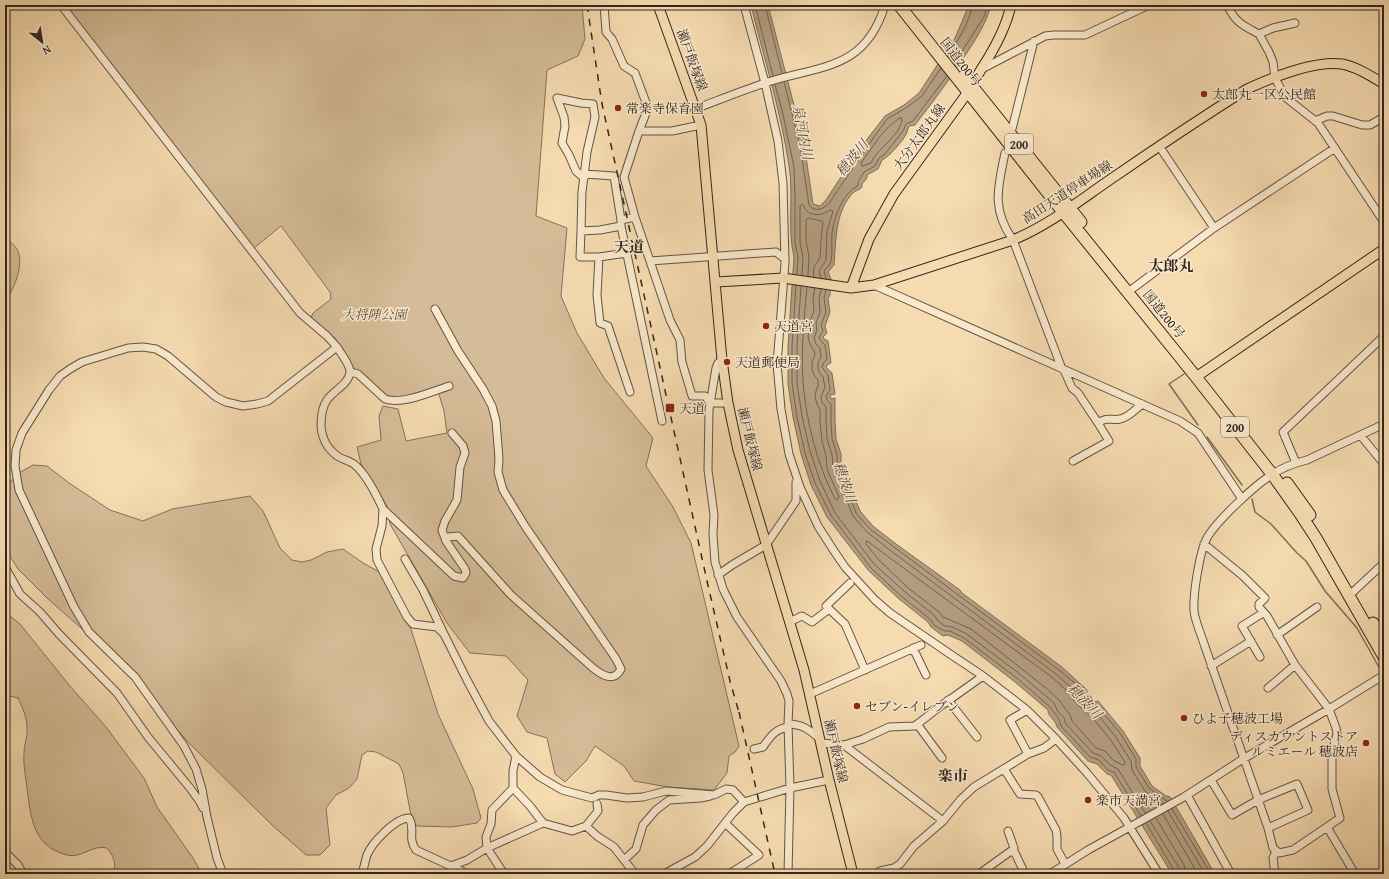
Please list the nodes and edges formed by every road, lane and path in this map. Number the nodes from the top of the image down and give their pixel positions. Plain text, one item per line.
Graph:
1 (62, 5) edge
2 (604, 5) edge
3 (658, 5) edge
4 (744, 5) edge
5 (885, 5) edge
6 (899, 5) edge
7 (908, 5) edge
8 (1011, 5) edge
9 (1148, 5) edge
10 (1227, 5) edge
11 (1295, 23) dead end
12 (921, 26) junction
13 (1259, 34) junction
14 (1034, 41) junction
15 (982, 69) junction
16 (1275, 78) junction
17 (765, 83) junction
18 (1384, 84) edge
19 (967, 86) junction
20 (696, 108) junction
21 (1384, 117) edge
22 (1315, 121) junction
23 (701, 125) junction
24 (1012, 129) dead end
25 (639, 131) junction
26 (1159, 146) junction
27 (1335, 148) junction
28 (1005, 153) dead end
29 (584, 176) junction
30 (1066, 210) junction
31 (634, 217) junction
32 (1384, 222) edge
33 (621, 223) junction
34 (1214, 228) junction
35 (581, 231) junction
36 (1013, 240) junction
37 (1384, 249) edge
38 (627, 253) junction
39 (598, 257) junction
40 (713, 257) junction
41 (785, 260) junction
42 (650, 261) junction
43 (785, 278) junction
44 (716, 282) junction
45 (874, 285) junction
46 (849, 287) junction
47 (1130, 290) junction
48 (435, 309) dead end
49 (1384, 336) edge
50 (337, 347) junction
51 (722, 360) junction
52 (1063, 369) junction
53 (350, 372) junction
54 (1199, 375) junction
55 (449, 386) dead end
56 (630, 392) dead end
57 (710, 403) junction
58 (728, 403) junction
59 (1142, 404) junction
60 (662, 421) dead end
61 (1098, 423) junction
62 (1384, 424) edge
63 (452, 433) dead end
64 (1361, 436) junction
65 (1073, 461) dead end
66 (1296, 463) junction
67 (1384, 464) edge
68 (1275, 473) junction
69 (796, 474) junction
70 (1242, 499) junction
71 (383, 509) junction
72 (446, 541) junction
73 (1204, 544) junction
74 (766, 545) junction
75 (405, 558) dead end
76 (1384, 562) edge
77 (5, 568) edge
78 (718, 575) junction
79 (850, 582) dead end
80 (1351, 593) junction
81 (1317, 607) dead end
82 (829, 609) junction
83 (1263, 613) junction
84 (789, 622) junction
85 (444, 634) junction
86 (1277, 635) junction
87 (1251, 641) junction
88 (1384, 642) edge
89 (921, 644) dead end
90 (913, 648) junction
91 (1260, 657) dead end
92 (1384, 658) edge
93 (1295, 665) junction
94 (1211, 666) junction
95 (865, 670) junction
96 (926, 675) dead end
97 (1384, 675) edge
98 (983, 676) junction
99 (1268, 688) dead end
100 (810, 694) junction
101 (948, 700) junction
102 (1329, 709) junction
103 (1027, 710) junction
104 (918, 724) junction
105 (788, 725) junction
106 (977, 737) dead end
107 (1056, 739) junction
108 (821, 741) junction
109 (844, 745) junction
110 (754, 749) dead end
111 (1028, 754) junction
112 (516, 756) junction
113 (942, 758) dead end
114 (1243, 759) junction
115 (1004, 769) junction
116 (829, 780) junction
117 (1211, 780) junction
118 (513, 788) junction
119 (790, 788) junction
120 (714, 795) junction
121 (1185, 796) junction
122 (1258, 800) junction
123 (744, 802) junction
124 (597, 804) dead end
125 (207, 818) junction
126 (943, 821) junction
127 (543, 823) junction
128 (725, 823) junction
129 (586, 826) junction
130 (1132, 826) junction
131 (1327, 827) junction
132 (1268, 828) junction
133 (1008, 831) dead end
134 (487, 848) junction
135 (1276, 851) junction
136 (5, 852) edge
137 (1013, 852) junction
138 (624, 860) junction
139 (1065, 864) junction
140 (451, 866) junction
141 (888, 872) edge
142 (1158, 873) edge
143 (23, 874) edge
144 (223, 874) edge
145 (362, 874) edge
146 (468, 874) edge
147 (504, 874) edge
148 (635, 874) edge
149 (664, 874) edge
150 (729, 874) edge
151 (788, 874) edge
152 (854, 874) edge
153 (875, 874) edge
154 (980, 874) edge
155 (1025, 874) edge
156 (1050, 874) edge
157 (1232, 874) edge
158 (1275, 874) edge
159 (1355, 874) edge

1 - 50 street
2 - 25 street
3 - 20 main road, 瀬戸飯塚線
4 - 17 street
5 - 17 street
6 - 12 highway, 国道200号 / 200
7 - 12 highway, 国道200号 / 200
8 - 15 main road, 大分太郎丸線
9 - 14 street
10 - 13 street
11 - 13 street
12 - 19 highway, 国道200号 / 200
13 - 16 street
14 - 15 street
14 - 24 street
15 - 19 main road, 大分太郎丸線
16 - 18 main road, 高田天道停車場線
16 - 22 street
16 - 26 main road, 高田天道停車場線
17 - 20 street
17 - 41 street
19 - 30 highway, 国道200号 / 200
19 - 46 main road, 大分太郎丸線
20 - 23 main road, 瀬戸飯塚線
21 - 22 street
22 - 27 street
23 - 25 street
23 - 40 main road, 瀬戸飯塚線
25 - 31 street
26 - 30 main road, 高田天道停車場線
26 - 34 street
27 - 32 street
27 - 34 street
28 - 36 street
29 - 29 street
29 - 33 street
29 - 35 street
30 - 36 main road, 高田天道停車場線
30 - 47 highway, 国道200号 / 200
31 - 33 street
31 - 42 street
33 - 35 street
33 - 38 street
34 - 47 street
35 - 39 street
36 - 45 main road, 高田天道停車場線
36 - 52 street
37 - 54 main road
38 - 39 street
38 - 60 street
39 - 56 street
40 - 41 street
40 - 42 street
40 - 44 main road, 瀬戸飯塚線
41 - 43 street
42 - 57 street
43 - 44 main road, 高田天道停車場線
43 - 46 main road, 高田天道停車場線
43 - 69 street
44 - 51 main road, 瀬戸飯塚線
45 - 46 main road, 高田天道停車場線
45 - 52 street
47 - 54 highway, 国道200号 / 200
48 - 72 street
49 - 66 street
50 - 53 street
50 - 125 street
51 - 57 street
51 - 58 main road, 瀬戸飯塚線
52 - 59 street
52 - 61 street
53 - 55 street
53 - 71 street
54 - 68 highway, 国道200号 / 200
57 - 58 street
57 - 78 street
58 - 74 main road, 瀬戸飯塚線
59 - 61 street
59 - 70 street
61 - 65 street
62 - 64 street
63 - 72 street
64 - 66 street
64 - 67 street
66 - 68 street
68 - 70 street
68 - 80 highway, 国道200号 / 200
69 - 74 street
69 - 98 street
70 - 73 street
71 - 72 street
71 - 85 street
73 - 83 street
73 - 94 street
74 - 78 street
74 - 84 main road, 瀬戸飯塚線
75 - 85 street
76 - 80 street
77 - 125 street
78 - 105 street
79 - 82 street
80 - 88 highway, 国道200号 / 200
80 - 92 highway, 国道200号 / 200
81 - 86 street
82 - 84 street
82 - 95 street
83 - 86 street
83 - 87 street
84 - 100 main road, 瀬戸飯塚線
85 - 112 street
86 - 93 street
87 - 91 street
87 - 94 street
89 - 90 street
90 - 95 street
90 - 96 street
93 - 99 street
93 - 102 street
94 - 114 street
95 - 100 street
97 - 102 street
98 - 101 street
98 - 103 street
100 - 108 main road, 瀬戸飯塚線
101 - 104 street
101 - 106 street
102 - 114 street
102 - 131 street
103 - 107 street
103 - 111 street
104 - 109 street
104 - 113 street
105 - 108 street
105 - 110 street
105 - 119 street
107 - 111 street
107 - 130 street
108 - 109 street
108 - 116 main road, 瀬戸飯塚線
109 - 126 street
111 - 115 street
112 - 118 street
112 - 120 street
114 - 117 street
114 - 122 street
115 - 126 street
115 - 139 street
116 - 119 street
116 - 152 main road, 瀬戸飯塚線
117 - 121 street
117 - 122 street
118 - 127 street
118 - 134 street
119 - 123 street
119 - 151 street
120 - 123 street
120 - 138 street
121 - 130 street
121 - 157 street
122 - 132 street
122 - 132 street
123 - 128 street
124 - 129 street
125 - 144 street
126 - 141 street
127 - 129 street
127 - 134 street
128 - 149 street
128 - 150 street
129 - 138 street
130 - 139 street
130 - 142 street
131 - 135 street
131 - 159 street
132 - 135 street
133 - 137 street
134 - 140 street
134 - 147 street
135 - 158 street
136 - 143 street
137 - 154 street
137 - 155 street
138 - 148 street
139 - 156 street
140 - 145 street
140 - 146 street
141 - 153 street

